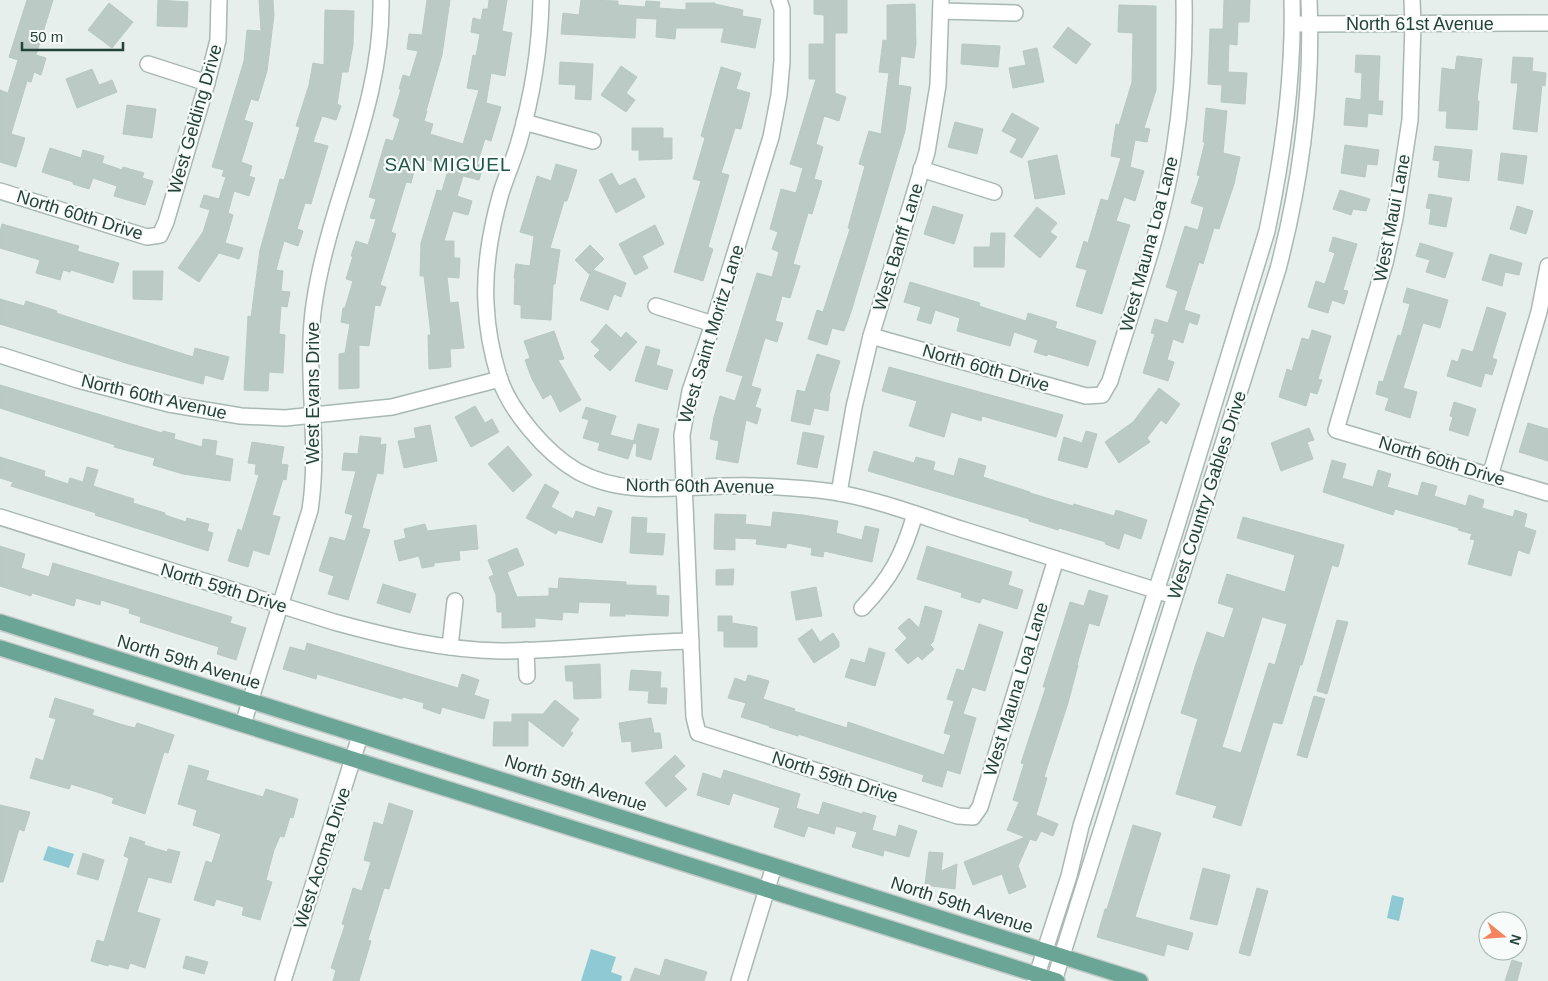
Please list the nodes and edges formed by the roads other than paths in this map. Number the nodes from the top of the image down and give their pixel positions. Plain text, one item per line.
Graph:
1 (219, 0) edge
2 (381, 0) edge
3 (541, 0) edge
4 (779, 0) edge
5 (1184, 0) edge
6 (1292, 0) edge
7 (1310, 0) edge
8 (1412, 0) edge
9 (941, 5) edge
10 (1015, 13) dead end
11 (1548, 23) edge
12 (1292, 24) junction
13 (1310, 24) junction
14 (1413, 24) junction
15 (148, 64) dead end
16 (207, 83) junction
17 (524, 122) junction
18 (593, 141) dead end
19 (921, 170) junction
20 (0, 191) edge
21 (994, 192) dead end
22 (160, 235) joint
23 (1548, 266) edge
24 (656, 306) dead end
25 (1543, 313) edge
26 (713, 324) junction
27 (871, 336) junction
28 (0, 355) edge
29 (500, 379) junction
30 (1102, 395) joint
31 (312, 416) junction
32 (1336, 430) joint
33 (1490, 476) junction
34 (684, 488) junction
35 (839, 493) junction
36 (1548, 493) edge
37 (915, 514) junction
38 (0, 518) edge
39 (1056, 559) junction
40 (1156, 590) junction
41 (1174, 596) junction
42 (455, 601) dead end
43 (280, 605) junction
44 (862, 608) dead end
45 (0, 622) edge
46 (691, 641) junction
47 (450, 647) junction
48 (0, 648) edge
49 (526, 650) junction
50 (527, 676) dead end
51 (250, 701) junction
52 (243, 724) junction
53 (698, 733) joint
54 (360, 736) junction
55 (353, 759) junction
56 (973, 817) joint
57 (774, 866) junction
58 (766, 890) junction
59 (1045, 951) junction
60 (1061, 956) junction
61 (1036, 978) edge
62 (283, 981) edge
63 (739, 981) edge
64 (1055, 981) edge
65 (1140, 981) edge

1 - 16 street, West Gelding Drive
2 - 31 street, West Evans Drive
3 - 17 street
4 - 26 street, West Saint Moritz Lane
5 - 30 street, West Mauna Loa Lane
6 - 12 street, West Country Gables Drive
7 - 13 street, West Country Gables Drive
8 - 14 street, West Maui Lane
9 - 10 street
9 - 19 street, West Banff Lane
11 - 14 street, North 61st Avenue
12 - 13 street, North 61st Avenue
12 - 40 street, West Country Gables Drive
13 - 14 street, North 61st Avenue
13 - 41 street, West Country Gables Drive
14 - 32 street, West Maui Lane
15 - 16 street
16 - 22 street, West Gelding Drive
17 - 18 street
17 - 29 street
19 - 21 street
19 - 27 street, West Banff Lane
20 - 22 street, North 60th Drive
23 - 25 street
24 - 26 street
25 - 33 street
26 - 34 street, West Saint Moritz Lane
27 - 30 street, North 60th Drive
27 - 35 street, West Banff Lane
28 - 31 street, North 60th Avenue
29 - 31 street, North 60th Avenue
29 - 34 street, North 60th Avenue
31 - 43 street, West Evans Drive
32 - 33 street, North 60th Drive
33 - 36 street, North 60th Drive
34 - 35 street, North 60th Avenue
34 - 46 street, West Saint Moritz Lane
35 - 37 street, North 60th Avenue
37 - 39 street, North 60th Avenue
37 - 44 street
38 - 43 street, North 59th Drive
39 - 40 street, North 60th Avenue
39 - 56 street, West Mauna Loa Lane
40 - 41 street, North 60th Avenue
40 - 59 street, West Country Gables Drive
41 - 60 street, West Country Gables Drive
42 - 47 street
43 - 47 street, North 59th Drive
43 - 51 street, West Evans Drive
45 - 51 main road, North 59th Avenue
46 - 49 street, North 59th Drive
46 - 53 street, West Saint Moritz Lane
47 - 49 street, North 59th Drive
48 - 52 main road
49 - 50 street
51 - 52 street, West Evans Drive
51 - 54 main road, North 59th Avenue
52 - 55 main road
53 - 56 street, North 59th Drive
54 - 55 street, West Acoma Drive
54 - 57 main road, North 59th Avenue
55 - 58 main road
55 - 62 street, West Acoma Drive
57 - 58 street
57 - 59 main road, North 59th Avenue
58 - 61 main road
58 - 63 street
59 - 60 main road, North 59th Avenue
59 - 61 street, West Country Gables Drive
60 - 64 street, West Country Gables Drive
60 - 65 main road, North 59th Avenue
61 - 64 main road

